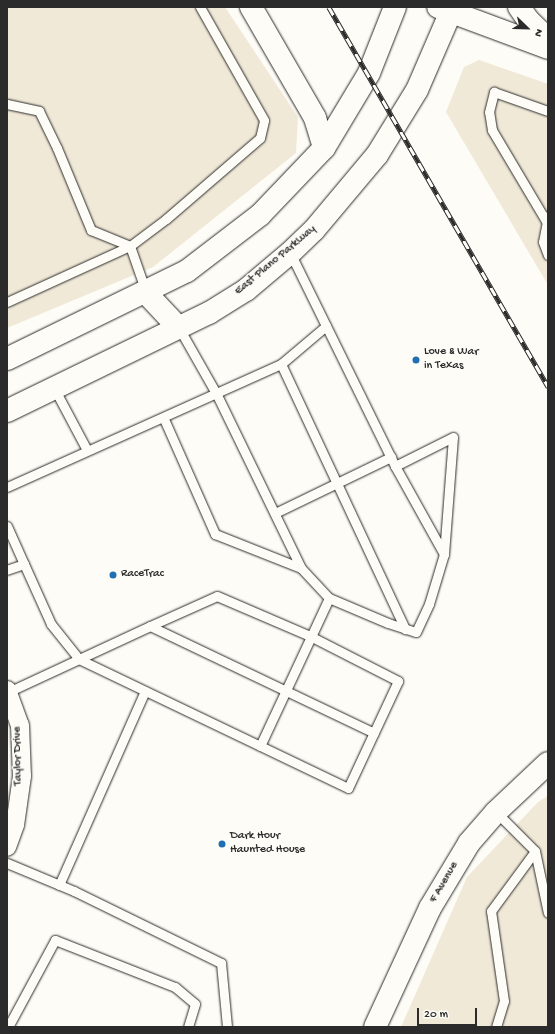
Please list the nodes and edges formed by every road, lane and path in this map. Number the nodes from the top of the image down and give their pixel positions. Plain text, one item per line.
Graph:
1 (200, 7) edge
2 (251, 7) edge
3 (396, 7) edge
4 (448, 9) edge
5 (523, 14) edge
6 (548, 39) edge
7 (548, 48) edge
8 (7, 104) edge
9 (548, 111) edge
10 (324, 148) junction
11 (547, 219) edge
12 (130, 246) junction
13 (290, 252) junction
14 (548, 255) edge
15 (146, 293) junction
16 (7, 302) edge
17 (326, 326) junction
18 (179, 328) junction
19 (7, 359) edge
20 (280, 364) junction
21 (54, 388) junction
22 (217, 395) junction
23 (7, 411) edge
24 (164, 419) junction
25 (87, 450) junction
26 (390, 457) junction
27 (395, 466) junction
28 (338, 483) junction
29 (7, 487) edge
30 (275, 513) junction
31 (7, 526) edge
32 (444, 554) junction
33 (24, 564) junction
34 (301, 568) junction
35 (7, 570) edge
36 (329, 598) junction
37 (150, 626) junction
38 (405, 629) junction
39 (310, 636) junction
40 (79, 659) junction
41 (285, 690) junction
42 (7, 691) edge
43 (145, 691) junction
44 (374, 733) junction
45 (260, 746) junction
46 (548, 763) edge
47 (13, 791) edge
48 (496, 812) junction
49 (7, 847) edge
50 (535, 851) junction
51 (7, 863) edge
52 (59, 885) junction
53 (548, 913) edge
54 (8, 1027) edge
55 (188, 1027) edge
56 (227, 1027) edge
57 (375, 1027) edge
58 (496, 1027) edge

1 - 12 lane
2 - 10 main road
3 - 10 main road
4 - 7 main road
4 - 13 main road, East Plano Parkway
5 - 6 main road
8 - 12 lane
9 - 11 lane
10 - 15 main road
11 - 14 lane
12 - 15 lane
12 - 16 lane
13 - 17 lane
13 - 18 main road, East Plano Parkway
15 - 18 main road
15 - 19 main road
17 - 20 lane
17 - 26 lane
18 - 21 main road, East Plano Parkway
18 - 22 lane
20 - 22 lane
20 - 28 lane
21 - 23 main road, East Plano Parkway
21 - 25 lane
22 - 24 lane
22 - 30 lane
24 - 25 lane
24 - 34 lane
25 - 29 lane
26 - 27 lane
26 - 28 lane
27 - 32 lane
27 - 32 lane
28 - 30 lane
28 - 38 lane
30 - 34 lane
31 - 33 lane
32 - 38 lane
33 - 35 lane
33 - 40 lane
34 - 36 lane
36 - 38 lane
36 - 39 lane
37 - 39 lane
37 - 40 lane
37 - 41 lane
39 - 41 lane
39 - 44 lane
40 - 42 lane
40 - 43 lane
41 - 44 lane
41 - 45 lane
42 - 47 street, Taylor Drive
43 - 45 lane
43 - 52 lane
44 - 45 lane
46 - 48 main road, F Avenue
47 - 49 street, Taylor Drive
48 - 50 lane
48 - 57 main road, F Avenue
50 - 53 lane
50 - 58 lane
51 - 52 lane
52 - 56 lane
54 - 55 lane

